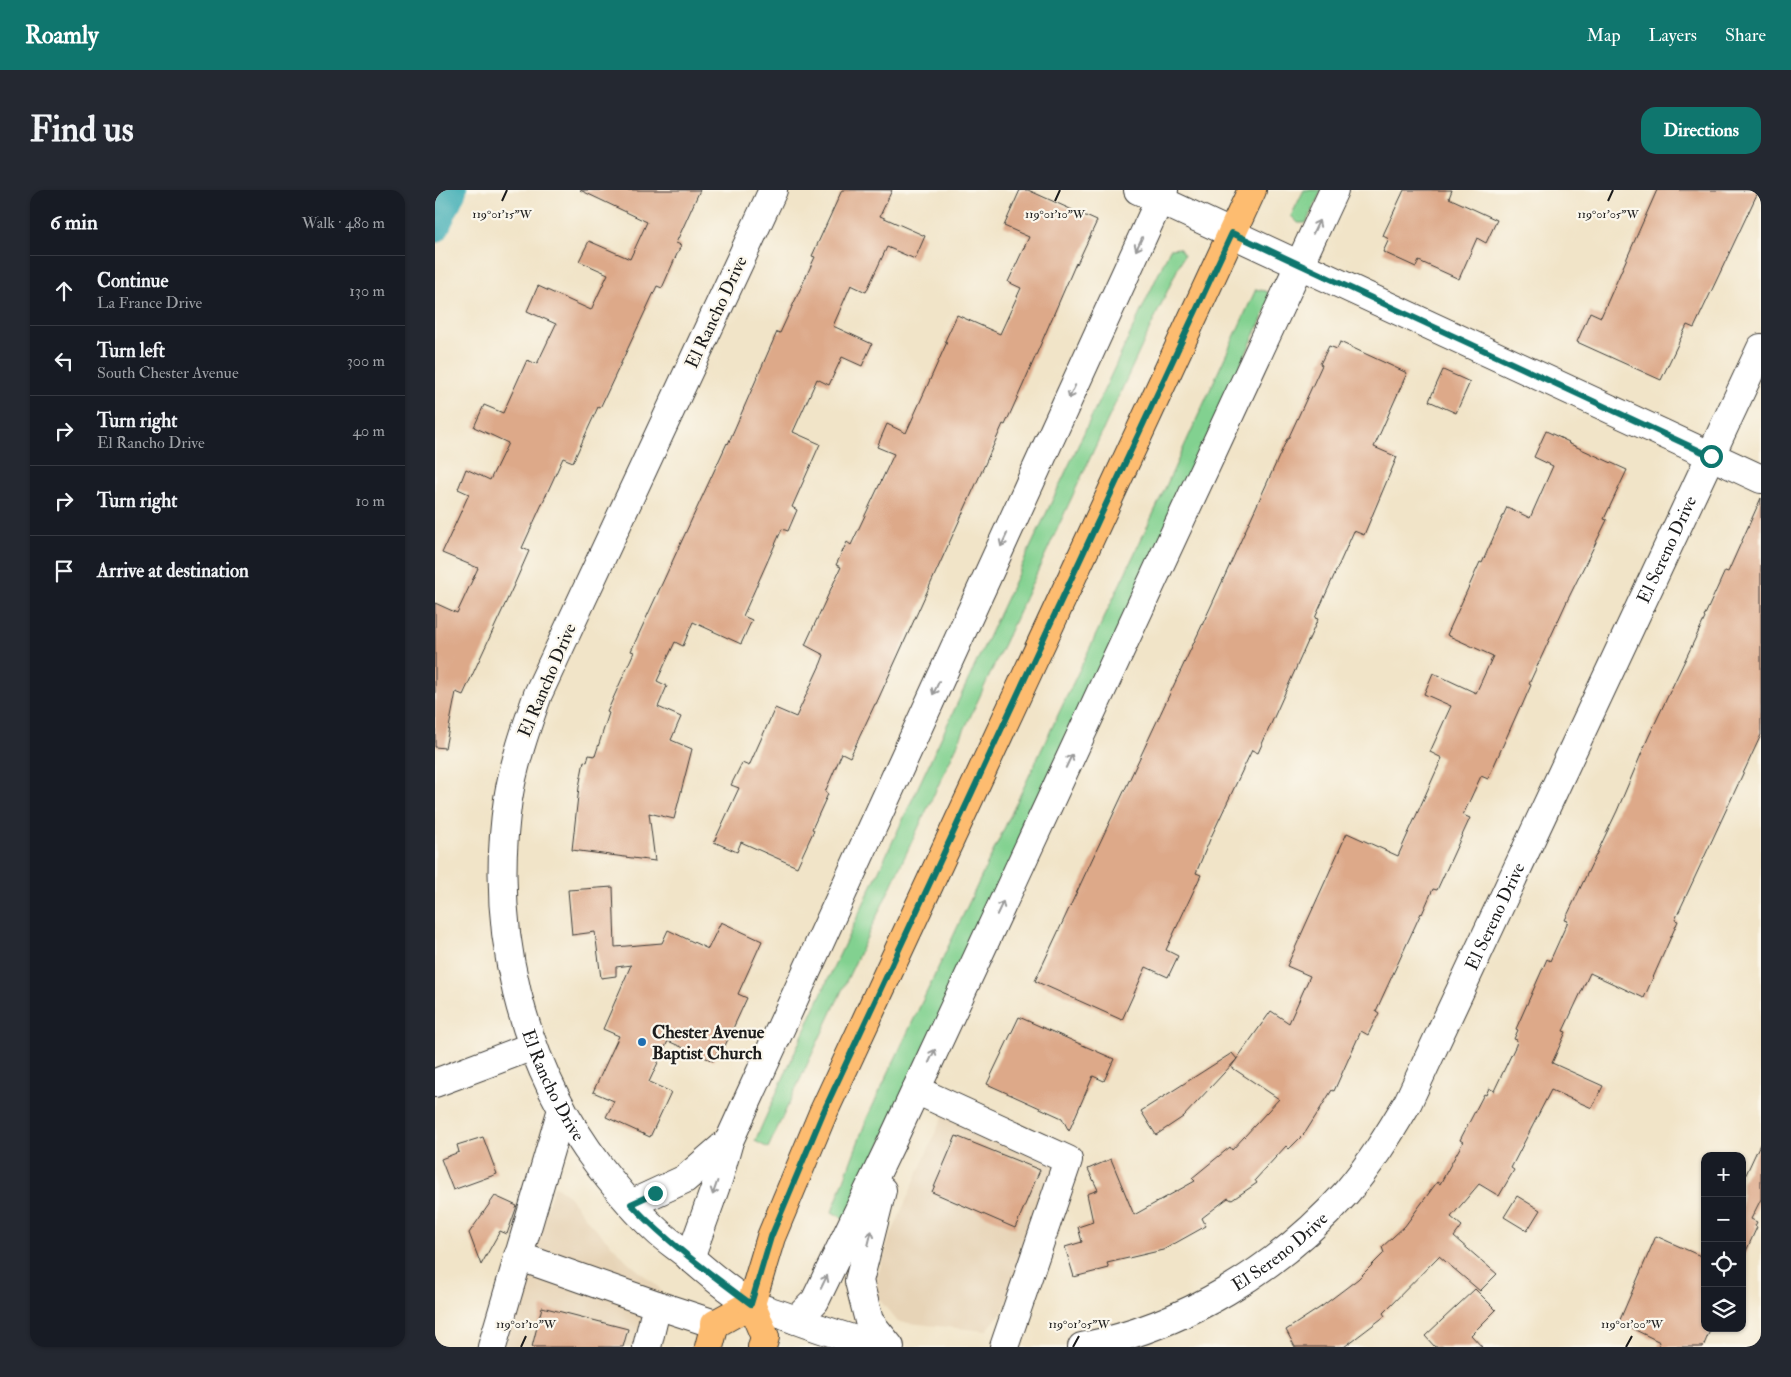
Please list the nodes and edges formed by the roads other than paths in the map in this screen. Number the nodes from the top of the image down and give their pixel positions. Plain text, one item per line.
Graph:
1 (773, 190) edge
2 (1252, 190) edge
3 (1334, 190) edge
4 (1154, 193) edge
5 (1232, 233) junction
6 (1299, 265) junction
7 (1761, 348) edge
8 (1711, 456) junction
9 (1761, 479) edge
10 (533, 1046) junction
11 (435, 1083) edge
12 (916, 1090) junction
13 (562, 1109) junction
14 (895, 1135) junction
15 (729, 1141) junction
16 (631, 1204) junction
17 (518, 1256) junction
18 (690, 1258) junction
19 (751, 1304) junction
20 (657, 1305) junction
21 (795, 1320) junction
22 (712, 1336) edge
23 (1151, 1338) edge
24 (492, 1347) edge
25 (648, 1347) edge
26 (762, 1347) edge
27 (882, 1347) edge
28 (890, 1347) edge
29 (1004, 1347) edge
30 (1082, 1347) edge

1 - 10 street, El Rancho Drive
2 - 5 main road
6 -> 3 street
4 - 5 street
4 -> 15 street
5 - 6 street
5 - 19 main road
6 - 8 street
12 -> 6 street
7 - 8 street, El Sereno Drive
8 - 9 street
8 - 23 street, El Sereno Drive
10 - 11 street
10 - 13 street, El Rancho Drive
12 - 14 street
12 - 29 street
13 - 16 street, El Rancho Drive
13 - 17 street
21 -> 14 street
28 -> 14 street
15 - 16 street
15 -> 18 street
16 - 18 street, El Rancho Drive
17 - 20 street
17 - 24 street
18 - 19 street, El Rancho Drive
19 - 21 street
19 - 22 main road
19 - 26 main road
20 - 22 street
20 - 25 street
21 - 27 street
23 - 30 street, El Sereno Drive

